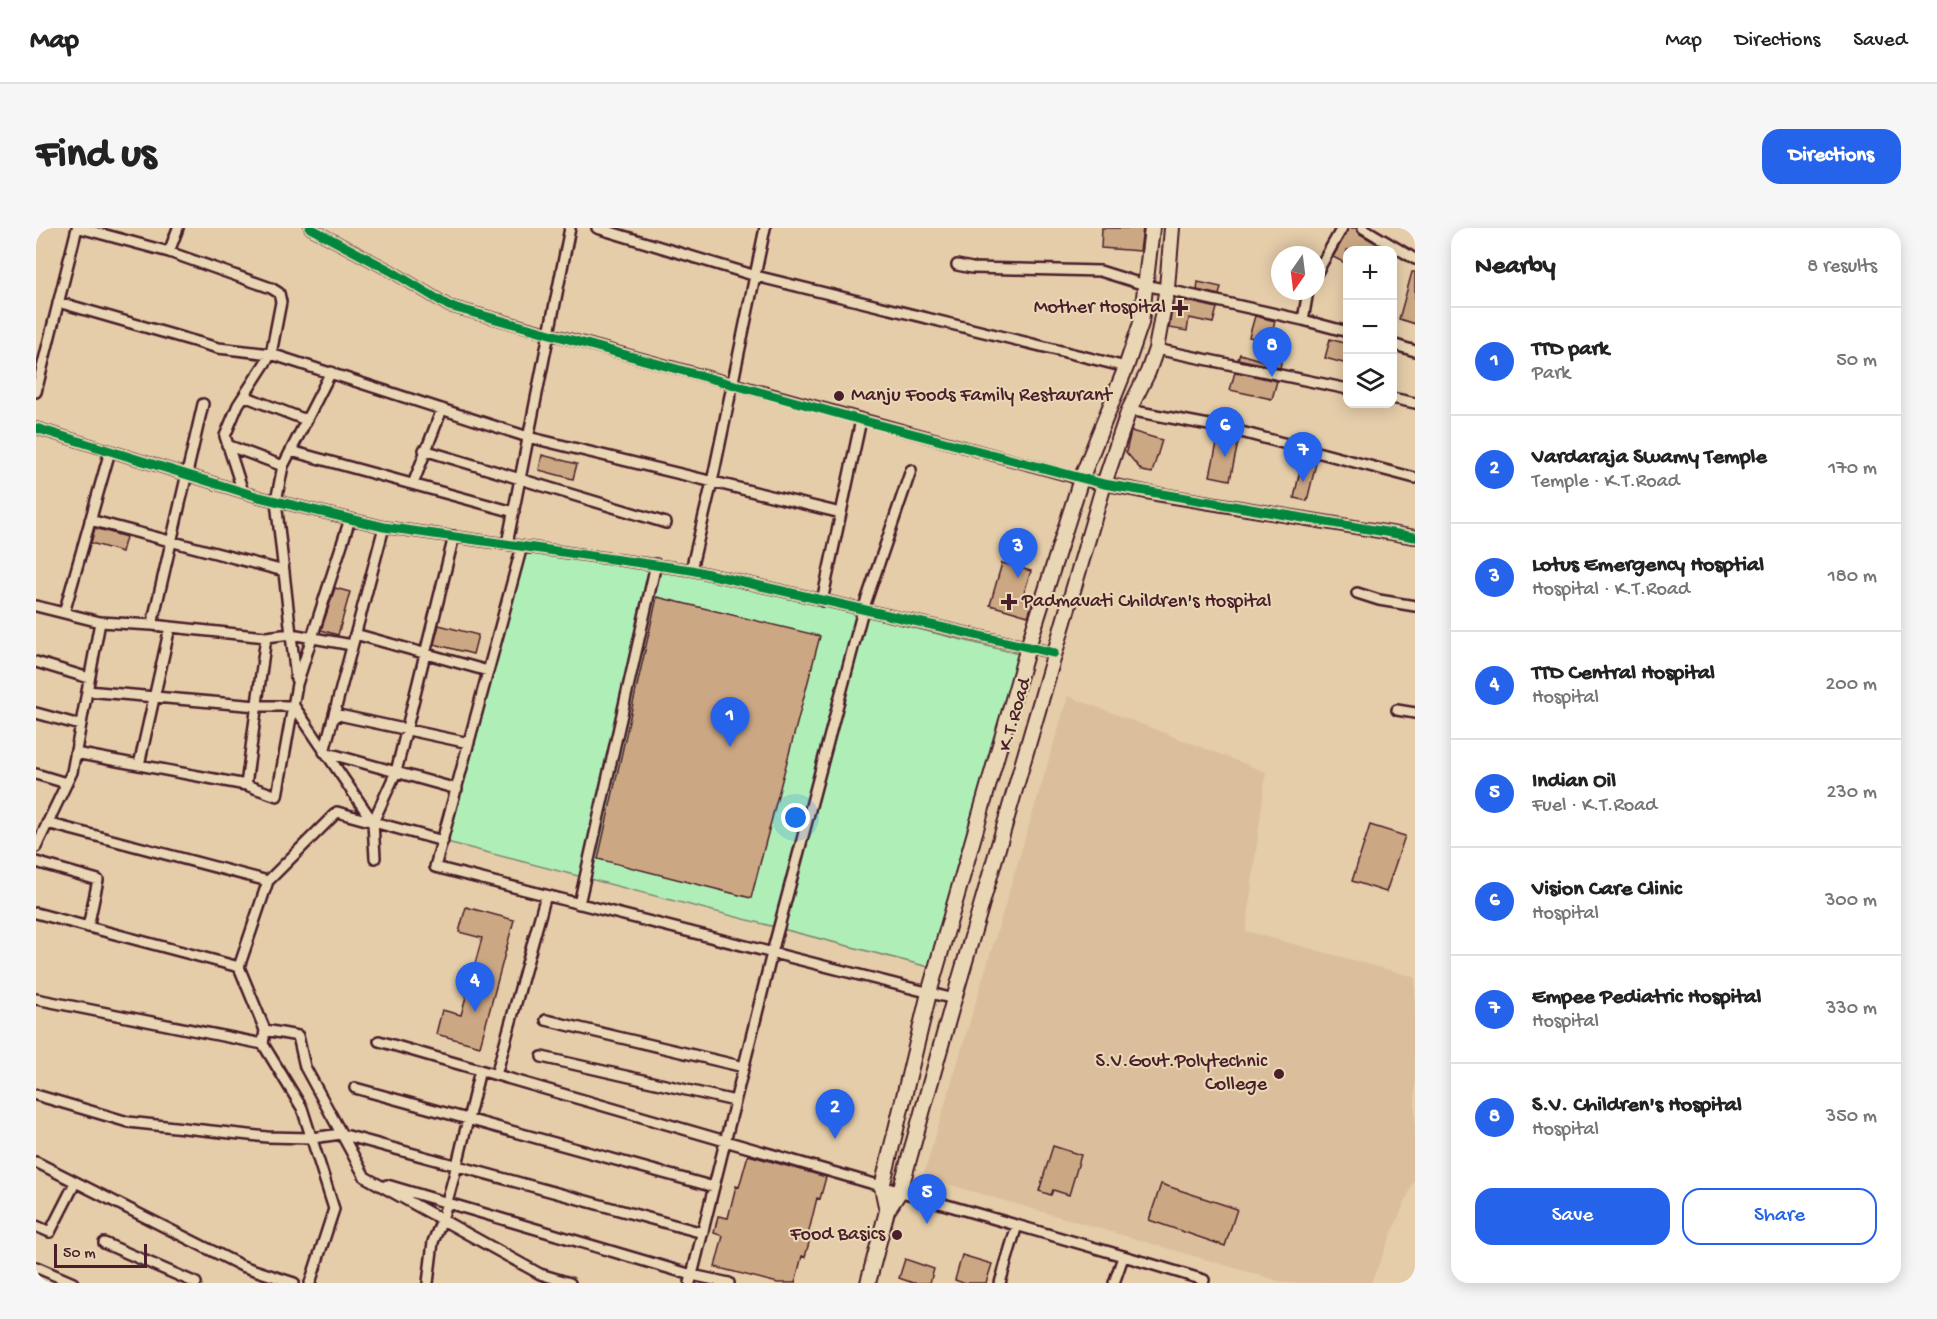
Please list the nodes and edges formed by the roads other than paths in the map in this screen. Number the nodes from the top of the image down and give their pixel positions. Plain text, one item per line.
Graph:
1 (78, 228) edge
2 (178, 228) edge
3 (310, 228) edge
4 (570, 228) edge
5 (597, 228) edge
6 (765, 228) edge
7 (1152, 228) edge
8 (1172, 228) edge
9 (1342, 228) edge
10 (1363, 228) edge
11 (169, 252) junction
12 (1325, 258) edge
13 (1415, 259) edge
14 (957, 265) dead end
15 (756, 276) junction
16 (1145, 285) junction
17 (1167, 288) junction
18 (1306, 300) edge
19 (58, 302) junction
20 (1303, 320) junction
21 (1343, 331) edge
22 (549, 334) junction
23 (1397, 346) edge
24 (1156, 349) junction
25 (1415, 351) edge
26 (271, 354) junction
27 (1126, 367) junction
28 (331, 372) junction
29 (733, 384) junction
30 (37, 386) edge
31 (1343, 388) edge
32 (244, 396) junction
33 (1397, 399) edge
34 (1415, 403) edge
35 (203, 404) dead end
36 (442, 409) junction
37 (1129, 410) junction
38 (306, 420) junction
39 (861, 420) junction
40 (36, 429) edge
41 (528, 437) junction
42 (227, 445) junction
43 (424, 450) junction
44 (110, 451) junction
45 (291, 451) junction
46 (283, 466) junction
47 (911, 470) dead end
48 (187, 475) junction
49 (1415, 478) edge
50 (1081, 479) junction
51 (520, 480) junction
52 (712, 482) junction
53 (413, 484) junction
54 (1104, 484) junction
55 (243, 492) junction
56 (276, 501) junction
57 (514, 512) junction
58 (841, 513) junction
59 (350, 519) junction
60 (90, 520) junction
61 (666, 523) dead end
62 (384, 527) junction
63 (454, 537) junction
64 (1415, 537) edge
65 (171, 541) junction
66 (507, 544) junction
67 (522, 546) junction
68 (656, 564) junction
69 (691, 570) junction
70 (284, 571) junction
71 (1358, 593) dead end
72 (822, 601) junction
73 (36, 606) edge
74 (1415, 606) edge
75 (863, 610) junction
76 (64, 613) junction
77 (100, 622) junction
78 (152, 625) junction
79 (170, 627) junction
80 (355, 634) junction
81 (291, 635) junction
82 (266, 637) junction
83 (311, 638) junction
84 (352, 645) junction
85 (1028, 647) junction
86 (426, 653) junction
87 (1054, 653) junction
88 (36, 662) edge
89 (488, 671) junction
90 (90, 678) junction
91 (297, 684) junction
92 (87, 691) junction
93 (154, 697) junction
94 (257, 706) junction
95 (293, 706) junction
96 (1397, 710) dead end
97 (36, 713) edge
98 (1415, 713) edge
99 (333, 714) junction
100 (80, 725) junction
101 (406, 729) junction
102 (469, 743) junction
103 (324, 752) junction
104 (75, 753) junction
105 (139, 765) junction
106 (396, 772) junction
107 (36, 774) edge
108 (66, 783) junction
109 (246, 785) junction
110 (457, 789) junction
111 (373, 822) junction
112 (47, 823) junction
113 (38, 836) edge
114 (442, 841) junction
115 (36, 847) edge
116 (375, 858) dead end
117 (36, 862) edge
118 (268, 881) junction
119 (546, 895) junction
120 (579, 904) junction
121 (36, 913) edge
122 (88, 927) junction
123 (772, 953) junction
124 (239, 967) junction
125 (929, 993) junction
126 (36, 999) edge
127 (954, 999) junction
128 (546, 1020) dead end
129 (265, 1030) junction
130 (379, 1041) dead end
131 (263, 1044) junction
132 (542, 1057) dead end
133 (744, 1067) junction
134 (480, 1070) junction
135 (496, 1075) junction
136 (355, 1088) dead end
137 (36, 1095) edge
138 (735, 1101) junction
139 (468, 1119) junction
140 (341, 1134) junction
141 (312, 1138) junction
142 (725, 1141) junction
143 (36, 1162) edge
144 (458, 1165) junction
145 (370, 1180) junction
146 (75, 1183) junction
147 (882, 1186) junction
148 (714, 1187) junction
149 (900, 1191) junction
150 (447, 1203) junction
151 (887, 1211) junction
152 (442, 1220) junction
153 (1017, 1225) junction
154 (36, 1226) edge
155 (703, 1233) junction
156 (104, 1243) dead end
157 (1123, 1257) junction
158 (36, 1267) edge
159 (691, 1279) edge
160 (1203, 1281) edge
161 (72, 1283) edge
162 (196, 1283) edge
163 (294, 1283) edge
164 (310, 1283) edge
165 (428, 1283) edge
166 (570, 1283) edge
167 (729, 1283) edge
168 (868, 1283) edge
169 (1000, 1283) edge
170 (1114, 1283) edge
171 (1214, 1283) edge

1 - 11 street
1 - 19 street
2 - 11 street
3 - 22 street
4 - 22 street
5 - 15 street
6 - 15 street
7 - 16 main road, K.T.Road
8 - 17 main road, K.T.Road
9 - 12 street
10 - 13 street
11 - 26 street
14 - 16 street
15 - 27 street
15 - 29 street
16 - 17 street
16 - 27 main road, K.T.Road
17 - 20 street
17 - 24 main road, K.T.Road
18 - 20 street
19 - 26 street
19 - 30 street
20 - 21 street
22 - 29 street
22 - 41 street
23 - 25 street
24 - 31 street
24 - 37 main road, K.T.Road
26 - 28 street
26 - 32 street
27 - 50 main road, K.T.Road
28 - 36 street
28 - 38 street
29 - 39 street
29 - 52 street
32 - 38 street
32 - 42 street
33 - 34 street
35 - 48 street
36 - 41 street
36 - 43 street
37 - 49 street
37 - 54 main road, K.T.Road
38 - 45 street
39 - 50 street
39 - 58 street
40 - 44 street
41 - 51 street
41 - 52 street
42 - 46 street
42 - 55 street
43 - 51 street
43 - 53 street
44 - 48 street
44 - 60 street
45 - 46 street
45 - 53 street
46 - 56 street
47 - 75 street
48 - 55 street
48 - 65 street
50 - 54 street
50 - 85 main road, K.T.Road
51 - 57 street
51 - 61 street
52 - 58 street
52 - 69 street
53 - 57 street
54 - 64 street
54 - 87 main road, K.T.Road
55 - 56 street
56 - 59 street
56 - 70 street
57 - 66 street
58 - 72 street
59 - 62 street
59 - 83 street
60 - 65 street
60 - 76 street
62 - 63 street
62 - 80 street
63 - 66 street
63 - 86 street
65 - 70 street
65 - 78 street
66 - 67 street
67 - 68 street
67 - 89 street
68 - 69 street
68 - 120 street
69 - 72 street
70 - 81 street
71 - 74 street
72 - 75 street
73 - 76 street
75 - 85 street
75 - 123 street
76 - 77 street
77 - 78 street
77 - 90 street
78 - 79 street
79 - 82 street
79 - 93 street
80 - 84 street
80 - 86 street
81 - 82 street
81 - 83 street
81 - 91 street
82 - 94 street
83 - 84 street
83 - 91 street
84 - 99 street
85 - 87 street
85 - 125 main road, K.T.Road
86 - 89 street
86 - 101 street
87 - 127 main road, K.T.Road
88 - 90 street
89 - 102 street
90 - 92 street
91 - 95 street
92 - 93 street
92 - 100 street
93 - 94 street
93 - 105 street
94 - 95 street
94 - 109 street
95 - 103 street
95 - 109 street
96 - 98 street
97 - 100 street
99 - 101 street
99 - 103 street
100 - 104 street
101 - 102 street
101 - 106 street
102 - 110 street
103 - 106 street
103 - 111 street
104 - 105 street
104 - 108 street
105 - 109 street
106 - 110 street
106 - 111 street
107 - 108 street
108 - 112 street
110 - 114 street
111 - 114 street
111 - 116 street
111 - 118 street
112 - 113 street
112 - 118 street
113 - 115 street
114 - 119 street
117 - 122 street
118 - 124 street
119 - 120 street
119 - 135 street
120 - 123 street
121 - 122 street
122 - 124 street
123 - 125 street
123 - 133 street
124 - 129 street
125 - 127 street
125 - 147 main road, K.T.Road
126 - 131 street
127 - 149 main road, K.T.Road
128 - 133 street
129 - 131 street
129 - 140 street
130 - 134 street
131 - 141 street
132 - 138 street
133 - 138 street
134 - 135 street
134 - 139 street
135 - 142 street
136 - 139 street
137 - 141 street
138 - 142 street
139 - 144 street
139 - 148 street
140 - 141 street
140 - 144 street
140 - 145 street
141 - 164 street
142 - 147 street
142 - 148 street
143 - 146 street
144 - 150 street
144 - 155 street
145 - 150 street
145 - 152 street
146 - 154 street
146 - 163 street
147 - 149 street
147 - 151 main road, K.T.Road
148 - 155 street
149 - 151 main road, K.T.Road
149 - 153 street
150 - 152 street
150 - 159 street
151 - 168 main road, K.T.Road
152 - 165 street
152 - 166 street
153 - 157 street
153 - 169 street
155 - 159 street
156 - 162 street
157 - 160 street
157 - 170 street
158 - 161 street
159 - 167 street
160 - 171 street

